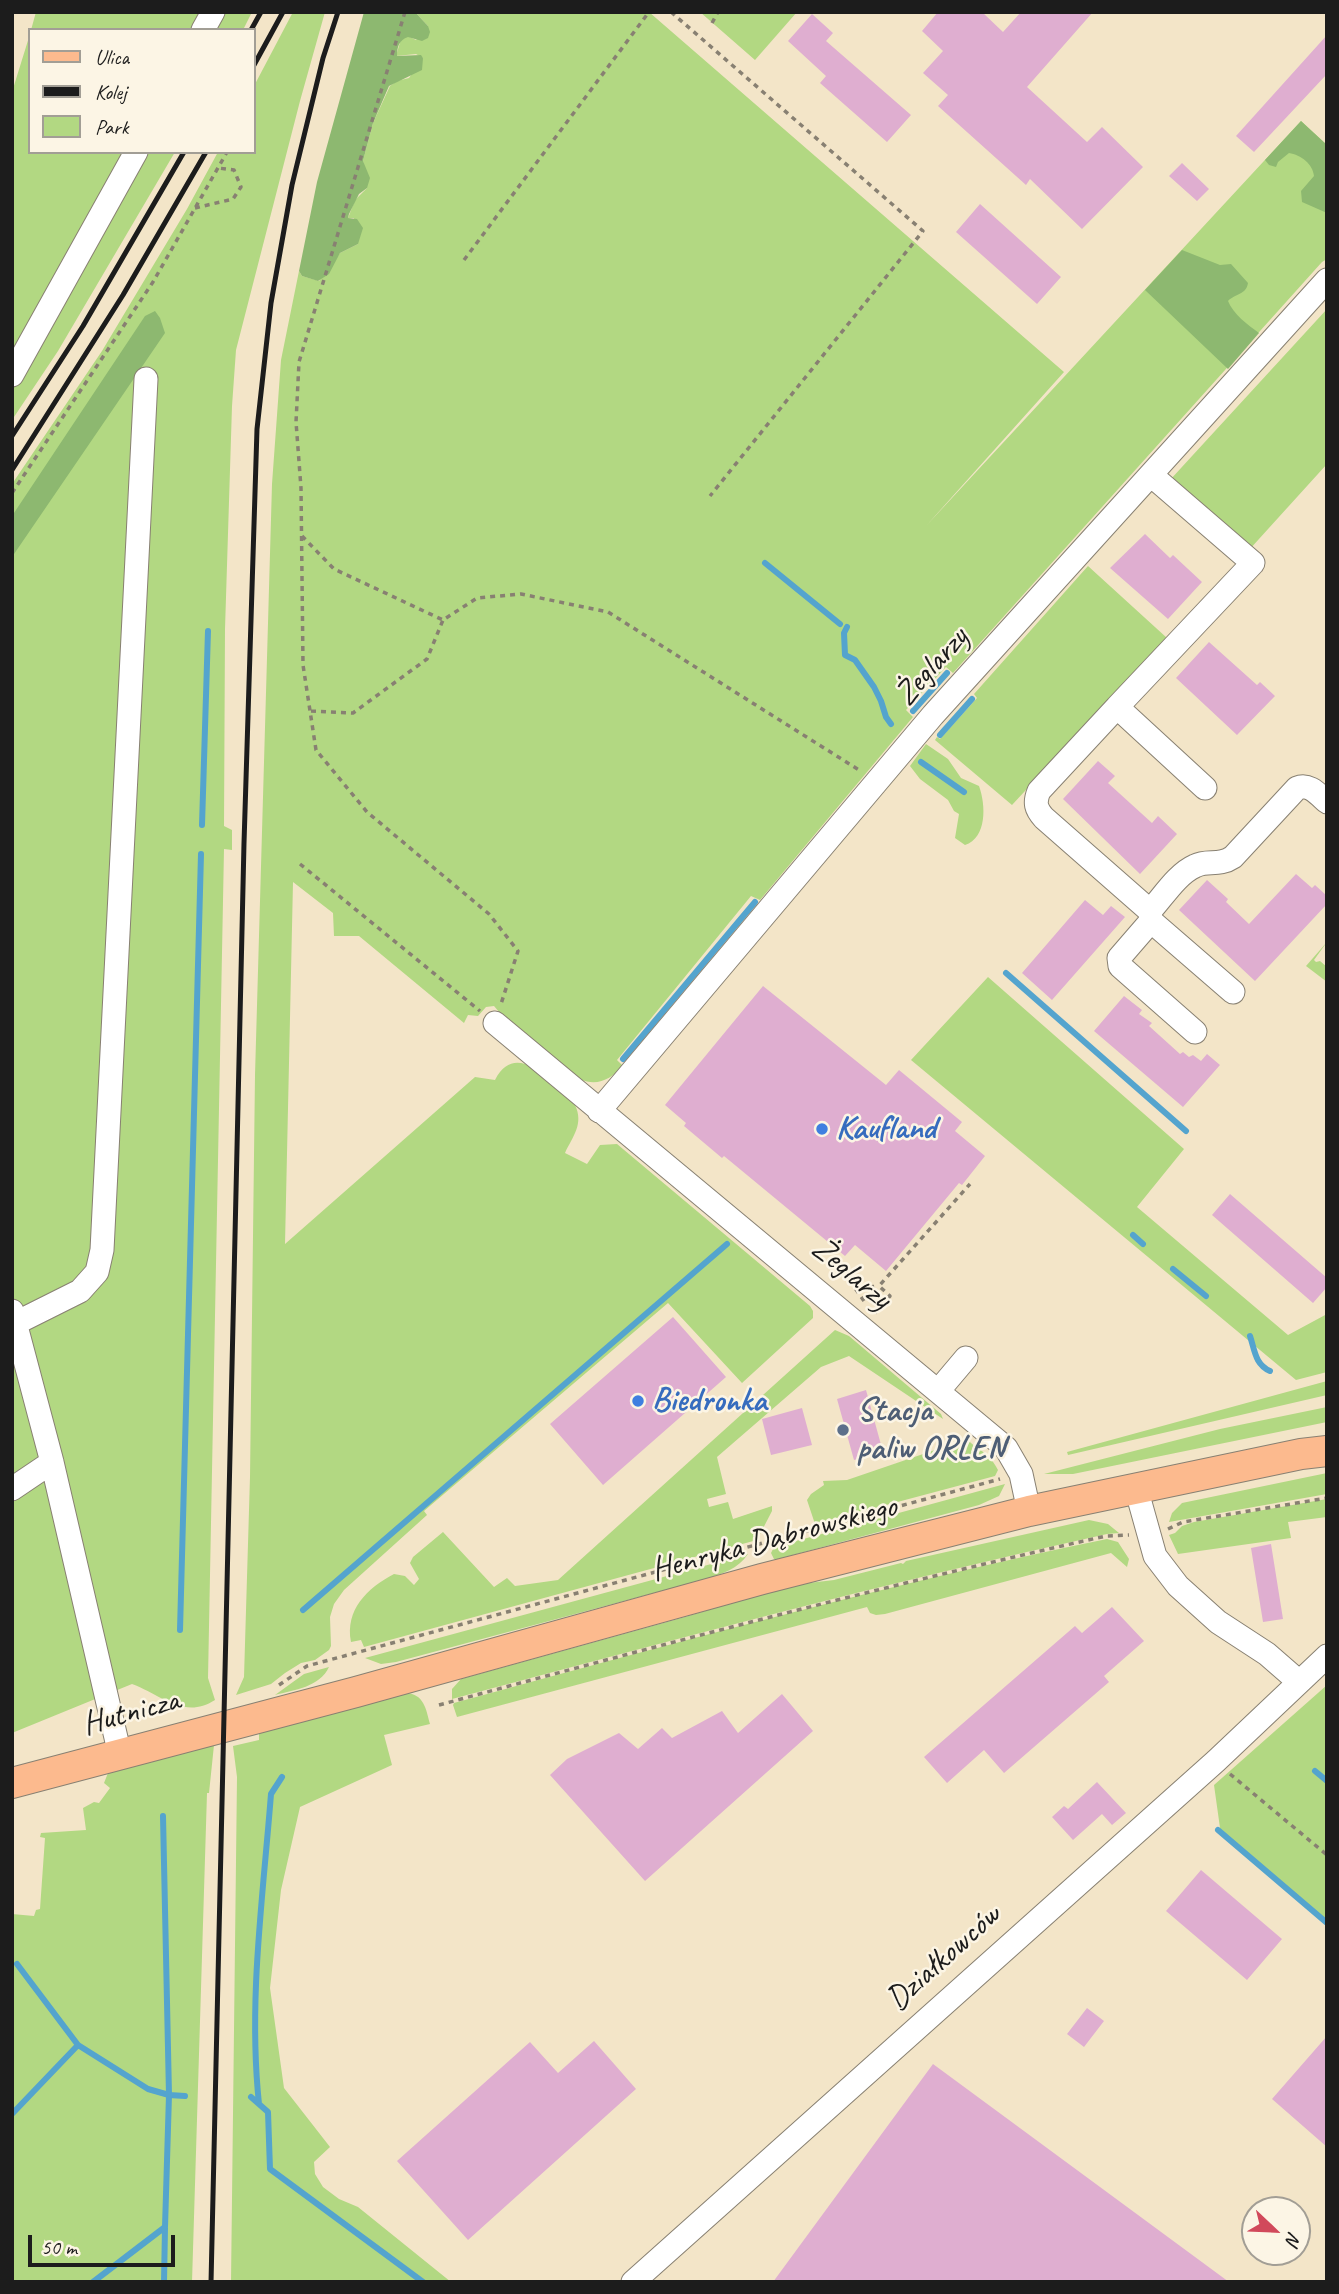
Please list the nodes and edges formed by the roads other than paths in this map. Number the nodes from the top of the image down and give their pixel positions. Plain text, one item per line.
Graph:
1 (213, 12) edge
2 (204, 28) edge
3 (135, 154) edge
4 (1327, 281) edge
5 (12, 375) edge
6 (146, 379) dead end
7 (1151, 475) junction
8 (1117, 707) junction
9 (1205, 788) dead end
10 (1327, 802) edge
11 (1150, 916) junction
12 (1233, 992) dead end
13 (495, 1023) road end
14 (1195, 1032) dead end
15 (599, 1111) junction
16 (13, 1320) edge
17 (966, 1358) dead end
18 (939, 1390) junction
19 (1318, 1450) edge
20 (52, 1462) junction
21 (1136, 1488) junction
22 (12, 1489) edge
23 (1029, 1511) junction
24 (1327, 1656) edge
25 (1298, 1681) junction
26 (270, 1703) joint
27 (120, 1755) junction
28 (12, 1783) edge
29 (633, 2282) edge

1 - 2 street
3 - 5 street
4 - 7 street, Żeglarzy
6 - 16 street
7 - 8 street
7 - 15 street, Żeglarzy
8 - 9 street
8 - 11 street
10 - 11 street
11 - 12 street
11 - 14 street
13 - 15 street, Żeglarzy
15 - 18 street, Żeglarzy
16 - 20 street
17 - 18 street
18 - 23 street, Żeglarzy
19 - 21 main road, Henryka Dąbrowskiego
20 - 22 street
20 - 27 street
21 - 23 main road, Henryka Dąbrowskiego
21 - 25 street
23 - 26 main road, Henryka Dąbrowskiego
24 - 25 street, Działkowców
25 - 29 street, Działkowców
26 - 27 main road, Hutnicza
27 - 28 main road, Hutnicza

